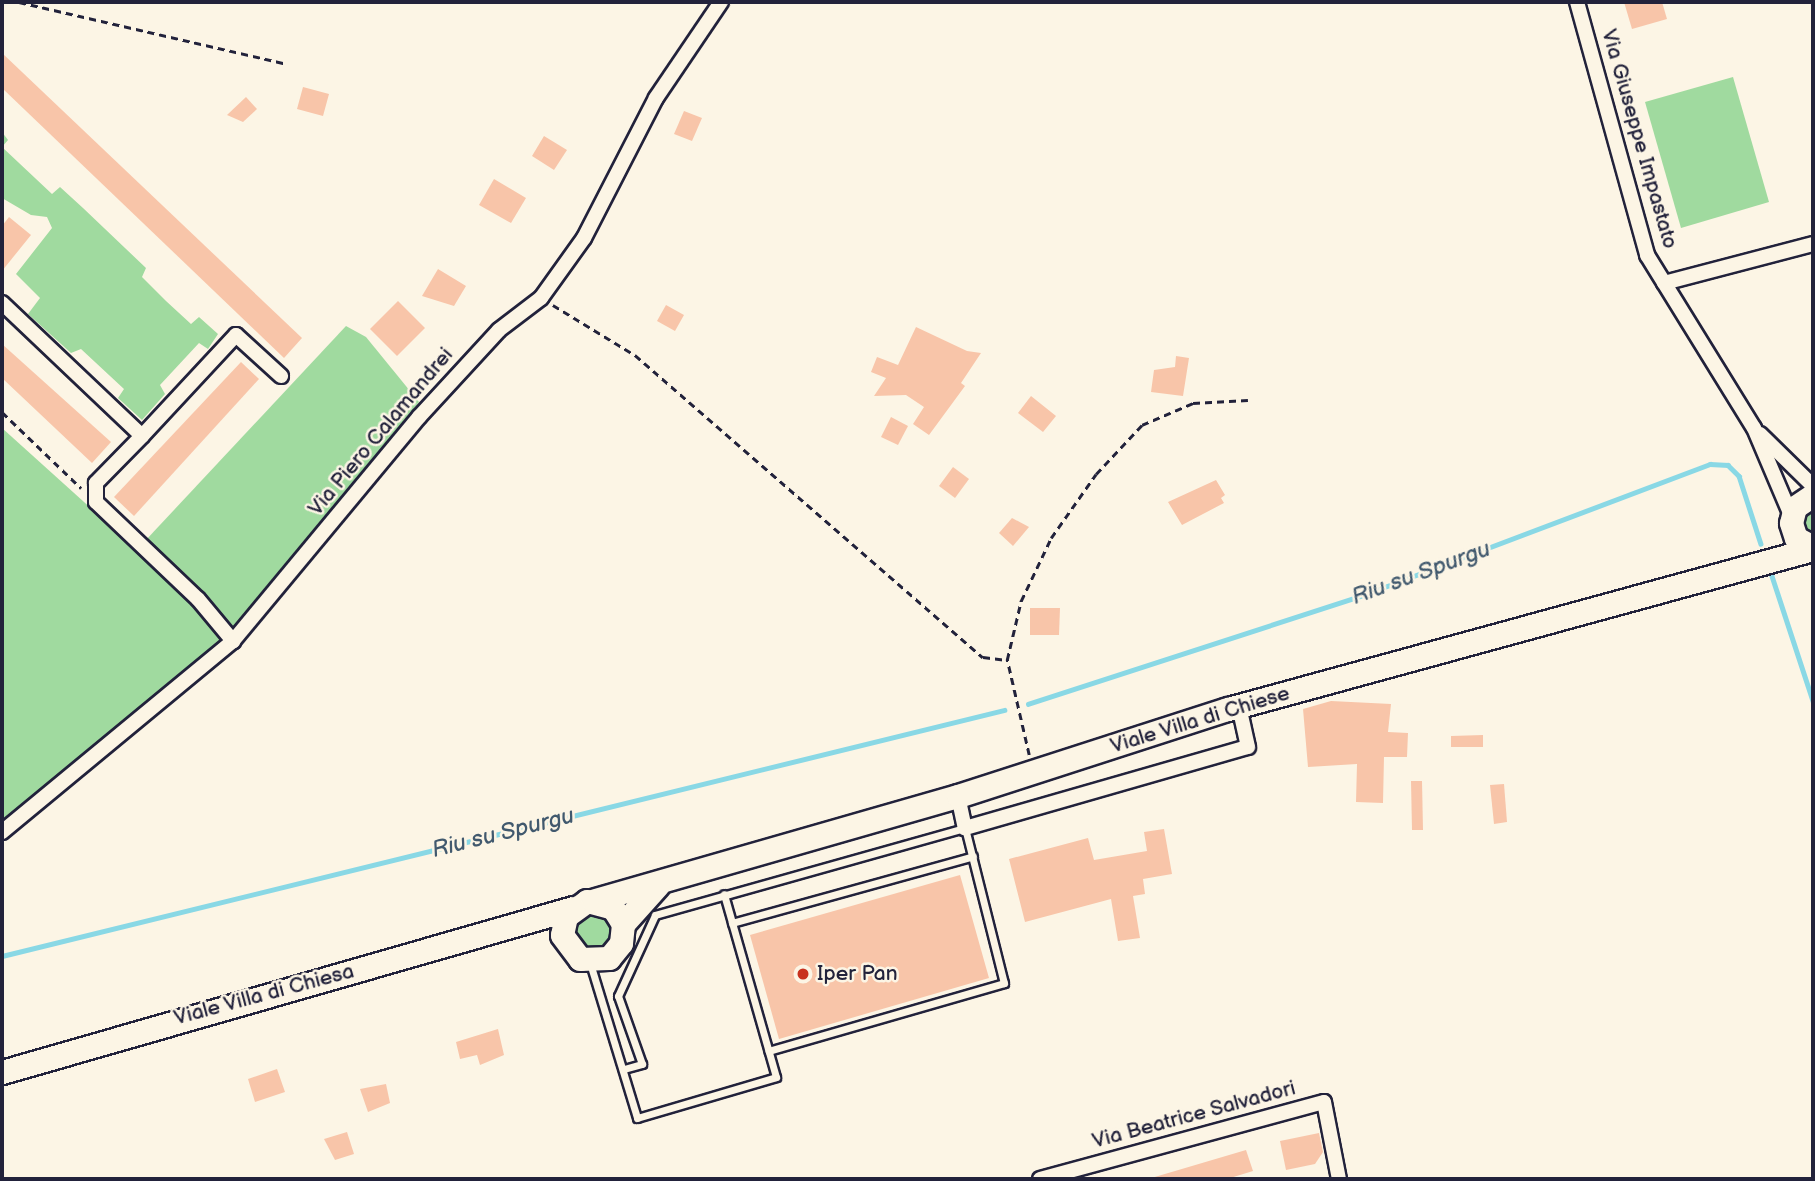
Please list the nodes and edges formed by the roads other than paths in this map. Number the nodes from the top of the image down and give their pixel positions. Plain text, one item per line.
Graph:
1 (721, 2) edge
2 (1577, 2) edge
3 (1813, 244) edge
4 (1664, 283) junction
5 (2, 303) edge
6 (281, 376) dead end
7 (1754, 428) junction
8 (142, 436) junction
9 (1813, 486) edge
10 (1813, 495) edge
11 (1791, 519) junction
12 (1813, 548) edge
13 (1746, 568) junction
14 (233, 641) junction
15 (1240, 706) junction
16 (958, 796) junction
17 (965, 828) junction
18 (2, 832) edge
19 (973, 856) junction
20 (658, 885) junction
21 (724, 894) junction
22 (595, 900) junction
23 (573, 908) junction
24 (528, 922) junction
25 (732, 923) junction
26 (623, 924) junction
27 (562, 936) junction
28 (590, 962) junction
29 (629, 1027) junction
30 (611, 1031) junction
31 (769, 1051) junction
32 (624, 1069) junction
33 (2, 1072) edge
34 (1040, 1179) edge
35 (1339, 1179) edge

1 - 14 street, Via Piero Calamandrei
2 - 4 street, Via Giuseppe Impastato
3 - 4 street
4 - 7 street, Via Giuseppe Impastato
5 - 8 street
6 - 8 street
7 - 9 street, Via Giuseppe Impastato
7 - 11 street, Via Giuseppe Impastato
8 - 14 street
10 - 11 main road
11 - 12 main road
11 - 13 main road
12 - 13 main road
13 - 15 main road, Viale Villa di Chiese
14 - 18 street, Via Piero Calamandrei
15 - 16 main road, Viale Villa di Chiese
15 - 17 street
16 - 17 street
16 - 20 main road, Viale Villa di Chiese
17 - 19 lane
17 - 21 lane
19 - 25 lane
19 - 31 lane
20 - 22 main road, Viale Villa di Chiesa
20 - 26 main road
21 - 25 lane
21 - 29 lane
22 - 23 main road, Viale Villa di Chiesa
22 - 26 main road
23 - 24 main road, Viale Villa di Chiesa
23 - 27 main road
24 - 27 main road
24 - 33 main road, Viale Villa di Chiesa
25 - 31 lane
26 - 28 main road
27 - 28 main road
28 - 30 lane
29 - 30 lane
29 - 32 lane
30 - 32 lane
31 - 32 lane
34 - 35 street, Via Beatrice Salvadori

